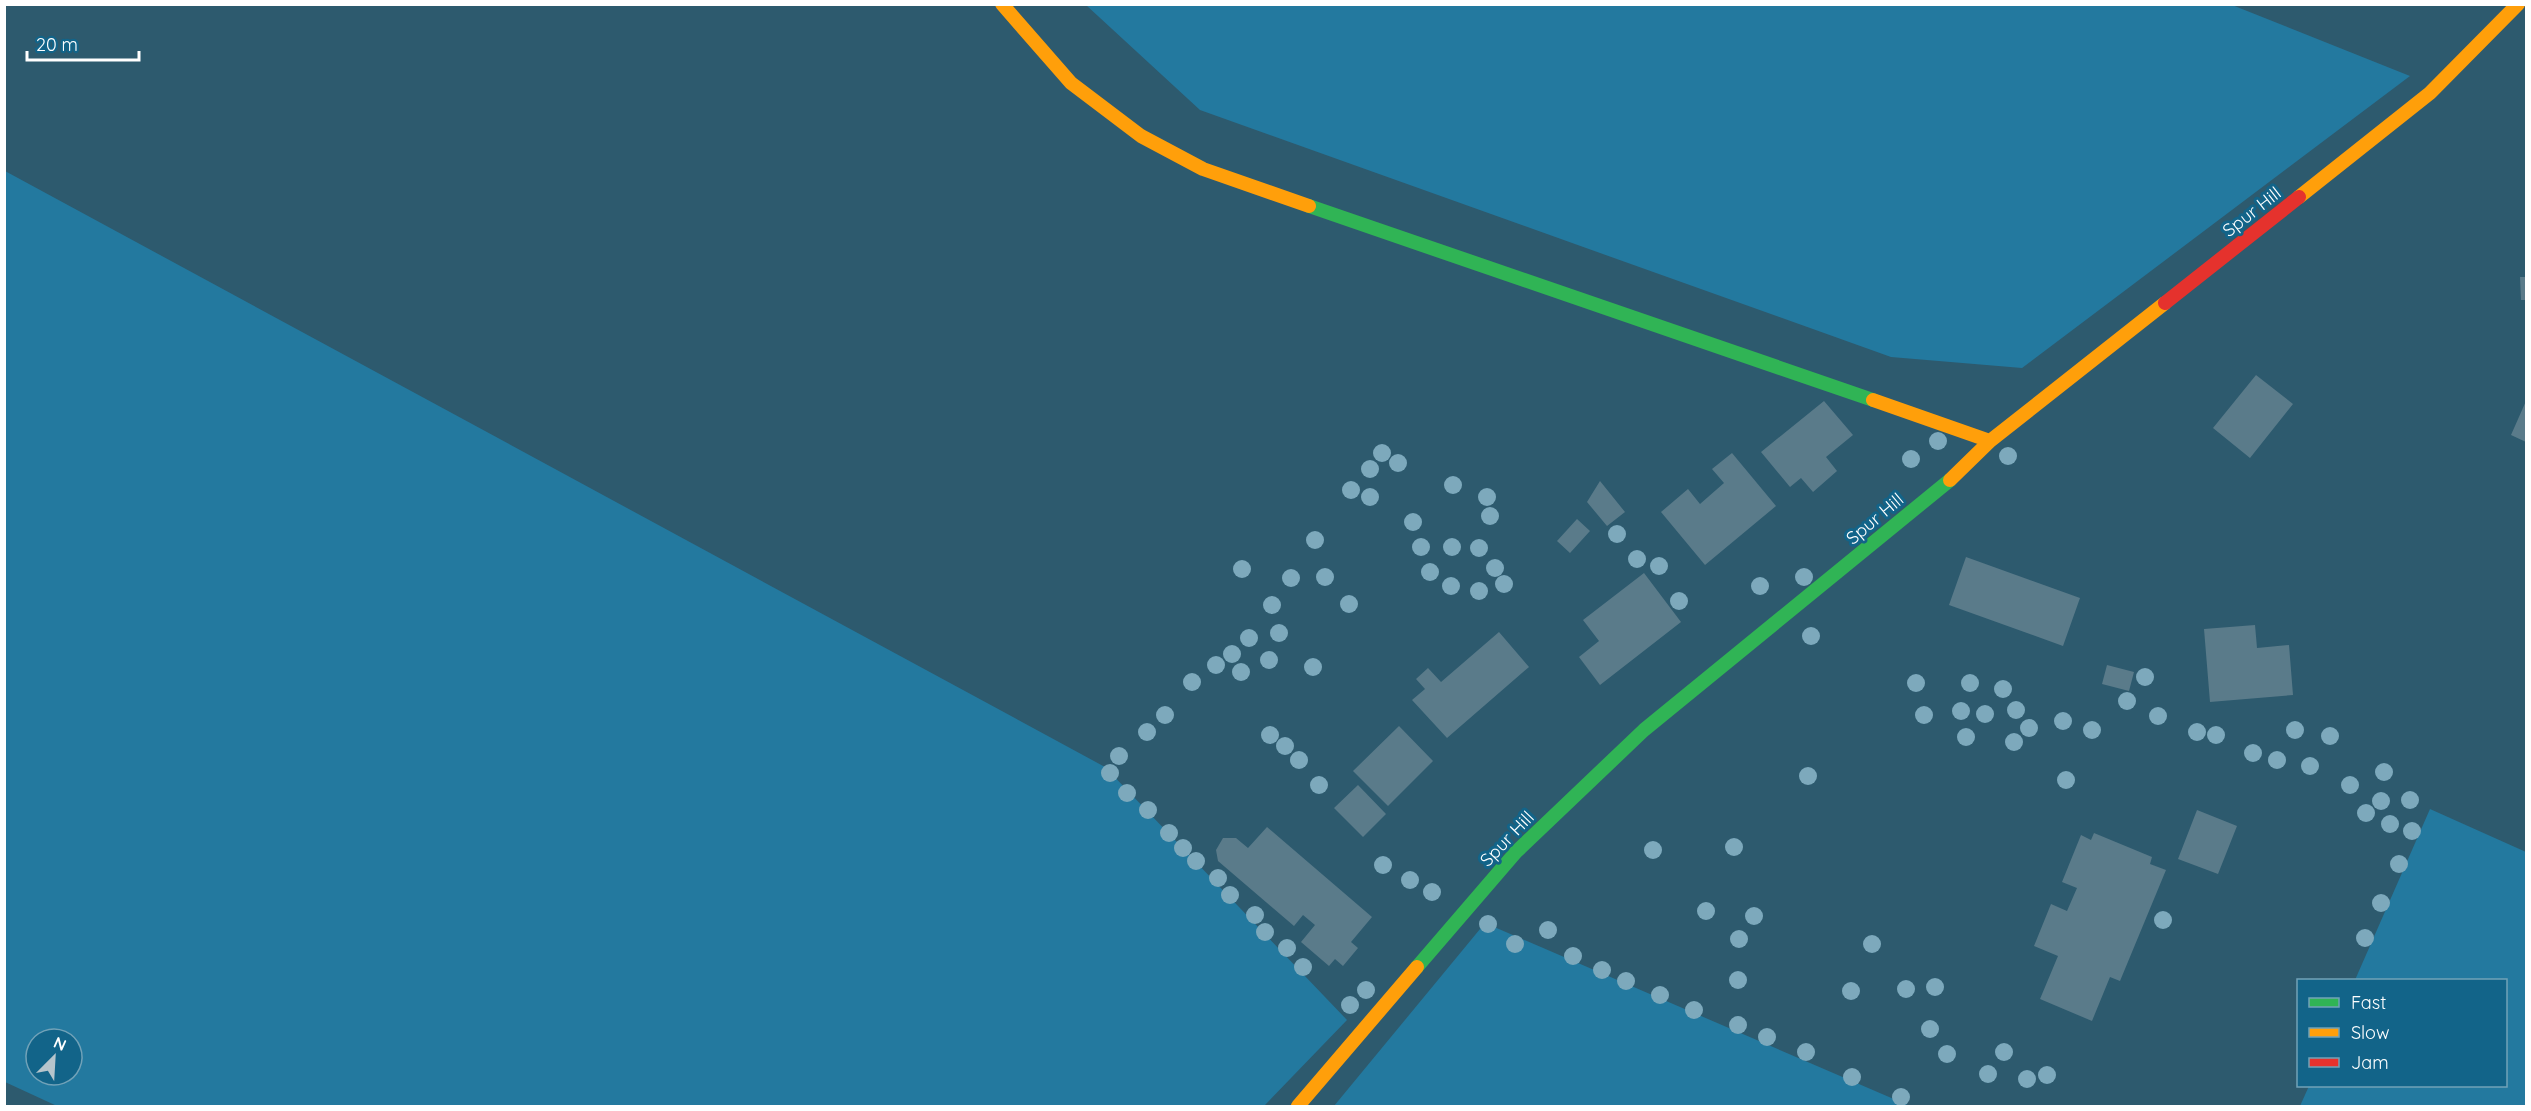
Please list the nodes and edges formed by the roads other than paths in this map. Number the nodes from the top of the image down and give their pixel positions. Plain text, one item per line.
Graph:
1 (1002, 4) edge
2 (2518, 4) edge
3 (1990, 441) junction
4 (1298, 1107) edge

1 - 3 street
2 - 3 street, Spur Hill
3 - 4 street, Spur Hill

